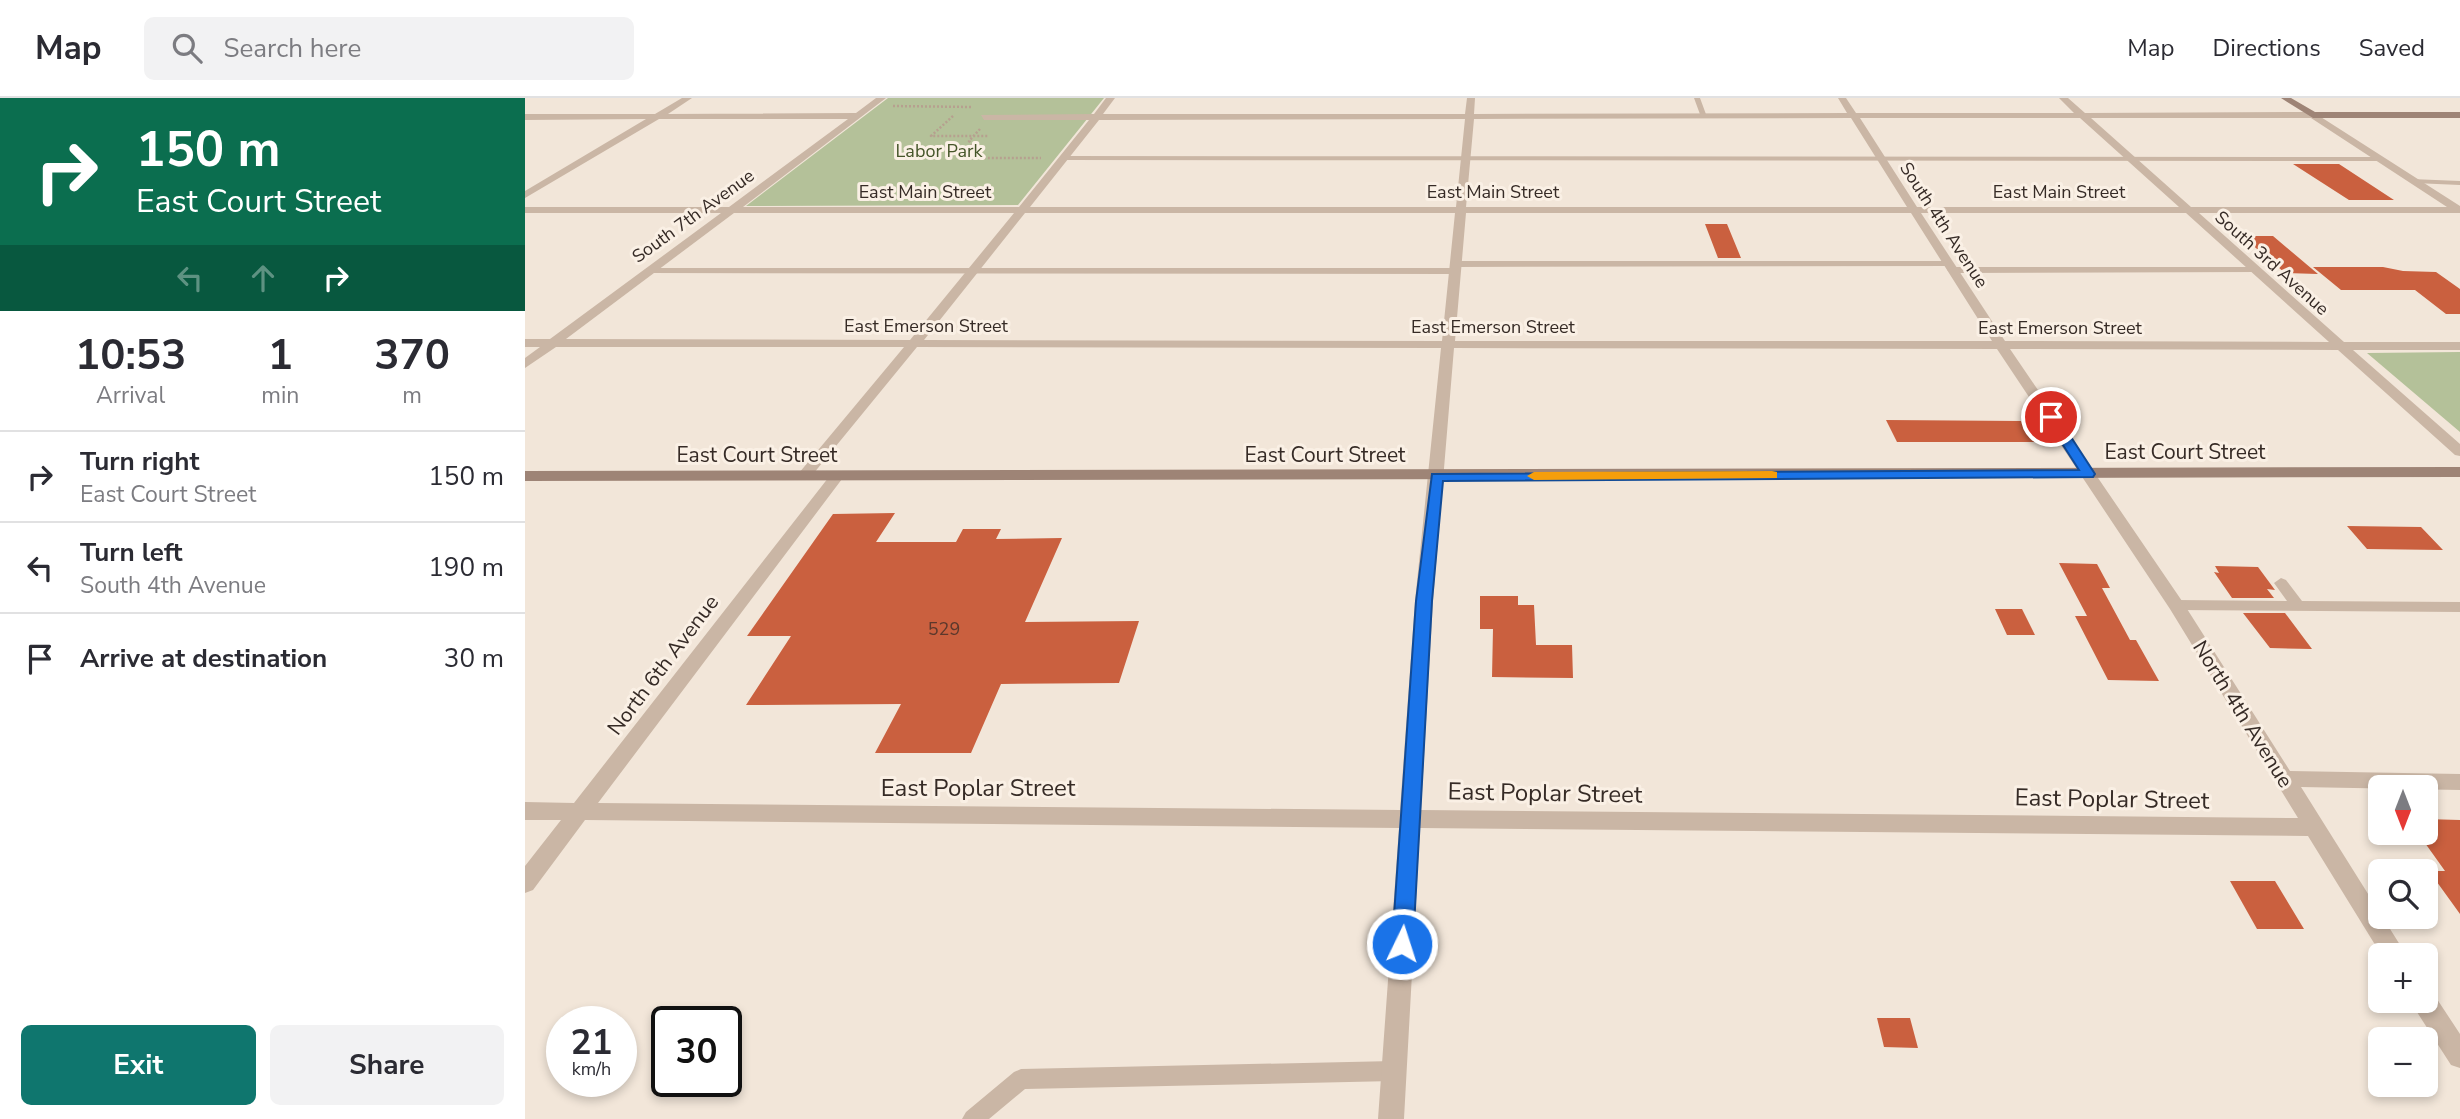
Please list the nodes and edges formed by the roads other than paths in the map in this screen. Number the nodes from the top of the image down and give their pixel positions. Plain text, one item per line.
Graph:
1 (688, 98) edge
2 (882, 98) edge
3 (1111, 98) edge
4 (1471, 98) edge
5 (1697, 98) edge
6 (1842, 98) edge
7 (2063, 98) edge
8 (2285, 98) edge
9 (1704, 115) junction
10 (2312, 115) junction
11 (659, 116) junction
12 (858, 116) junction
13 (983, 116) road end
14 (1854, 116) junction
15 (2081, 116) junction
16 (2460, 116) edge
17 (525, 117) edge
18 (1097, 117) junction
19 (1469, 117) junction
20 (1064, 159) junction
21 (1465, 159) junction
22 (1879, 159) junction
23 (2130, 159) junction
24 (2380, 159) junction
25 (2414, 181) junction
26 (2460, 183) edge
27 (525, 195) edge
28 (1023, 209) junction
29 (1460, 209) junction
30 (1913, 209) junction
31 (2184, 209) junction
32 (2459, 209) edge
33 (525, 210) edge
34 (734, 210) junction
35 (1454, 267) junction
36 (1950, 267) junction
37 (649, 270) junction
38 (2253, 270) junction
39 (974, 271) junction
40 (525, 343) edge
41 (552, 343) junction
42 (911, 344) junction
43 (1449, 344) junction
44 (2001, 345) junction
45 (2338, 345) junction
46 (2460, 346) edge
47 (525, 364) edge
48 (2460, 452) edge
49 (2460, 472) edge
50 (2088, 474) junction
51 (804, 475) junction
52 (837, 475) junction
53 (525, 476) edge
54 (1437, 477) junction
55 (2281, 583) dead end
56 (2176, 605) junction
57 (2299, 607) junction
58 (2460, 607) edge
59 (2284, 779) junction
60 (2460, 782) edge
61 (525, 811) edge
62 (580, 812) junction
63 (1410, 817) junction
64 (2312, 827) junction
65 (525, 883) edge
66 (2387, 943) edge
67 (2432, 1013) edge
68 (2460, 1056) edge
69 (1394, 1071) junction
70 (972, 1119) edge
71 (1391, 1119) edge

1 - 11 street
2 - 12 street, South 7th Avenue
3 - 18 street
4 - 19 street
5 - 9 lane
6 - 14 street, South 4th Avenue
7 - 15 street, South 3rd Avenue
8 - 10 street
9 - 14 street
9 - 19 street
10 - 15 street
10 - 16 street
10 - 24 street
11 - 12 street
11 - 17 street
11 - 27 street
12 - 34 street, South 7th Avenue
13 - 18 street
14 - 15 street
14 - 22 street, South 4th Avenue
15 - 23 street, South 3rd Avenue
18 - 19 street
18 - 20 street
19 - 21 street
20 - 21 lane
20 - 28 street
21 - 22 lane
21 - 29 street
22 - 23 lane
22 - 30 street, South 4th Avenue
23 - 24 lane
23 - 31 street, South 3rd Avenue
24 - 25 street
25 - 26 lane
25 - 32 street
28 - 29 street, East Main Street
28 - 34 street, East Main Street
28 - 39 street
29 - 30 street, East Main Street
29 - 35 street
30 - 31 street, East Main Street
30 - 36 street, South 4th Avenue
31 - 32 street, East Main Street
31 - 38 street, South 3rd Avenue
33 - 34 street, East Main Street
34 - 37 street, South 7th Avenue
35 - 36 lane
35 - 39 lane
35 - 43 street
36 - 38 lane
36 - 44 street, South 4th Avenue
37 - 39 lane
37 - 41 street, South 7th Avenue
38 - 45 street, South 3rd Avenue
39 - 42 street
40 - 41 street, East Emerson Street
41 - 42 street, East Emerson Street
41 - 47 street, South 7th Avenue
42 - 43 street, East Emerson Street
42 - 51 street
43 - 44 street, East Emerson Street
43 - 54 street
44 - 45 street, East Emerson Street
44 - 50 street, South 4th Avenue
45 - 46 street, East Emerson Street
45 - 48 street, South 3rd Avenue
49 - 50 street, East Court Street
50 - 54 street, East Court Street
50 - 56 street, North 4th Avenue
51 - 52 street, East Court Street
51 - 53 street, East Court Street
52 - 54 street, East Court Street
52 - 62 street, North 6th Avenue
54 - 63 street
55 - 57 lane
56 - 57 lane
56 - 59 street, North 4th Avenue
57 - 58 lane
59 - 60 street
59 - 64 street, North 4th Avenue
61 - 62 street, East Poplar Street
62 - 63 street, East Poplar Street
62 - 65 street, North 6th Avenue
63 - 64 street, East Poplar Street
63 - 69 street
64 - 66 street, North 4th Avenue
67 - 68 street
69 - 70 lane
69 - 71 street

